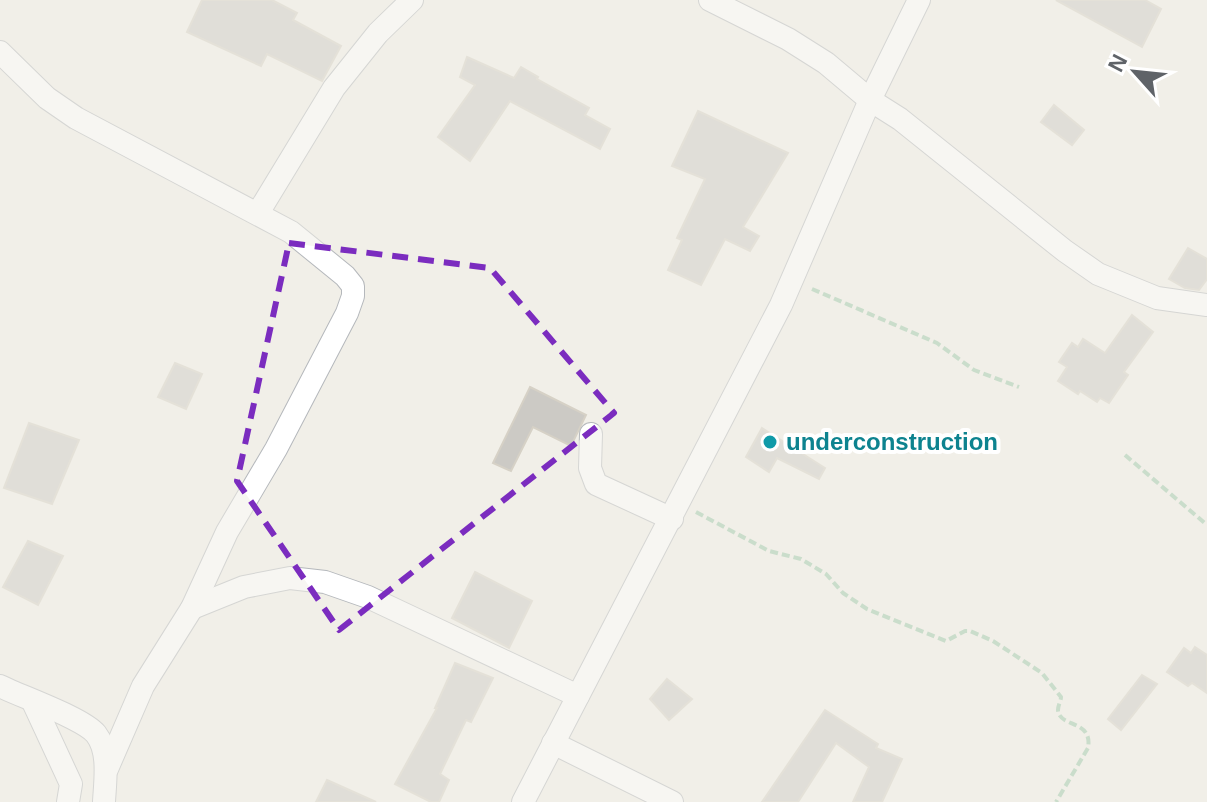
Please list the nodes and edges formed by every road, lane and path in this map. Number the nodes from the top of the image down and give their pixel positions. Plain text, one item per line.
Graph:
1 (412, 0) edge
2 (710, 0) edge
3 (919, 0) edge
4 (0, 52) edge
5 (870, 100) junction
6 (258, 213) junction
7 (791, 281) junction
8 (1207, 305) edge
9 (1019, 387) dead end
10 (591, 434) dead end
11 (1125, 455) dead end
12 (676, 511) junction
13 (1207, 525) edge
14 (192, 608) junction
15 (0, 686) edge
16 (578, 696) junction
17 (33, 702) junction
18 (553, 743) junction
19 (107, 769) junction
20 (68, 802) edge
21 (104, 802) edge
22 (523, 802) edge
23 (672, 802) edge
24 (1056, 802) edge

1 - 6 street
2 - 5 street
3 - 5 street
4 - 6 street
5 - 7 street
5 - 8 street
6 - 14 street
7 - 9 path
7 - 12 street
10 - 12 street
11 - 13 path
12 - 16 street
12 - 24 path
14 - 16 street
14 - 19 street
15 - 17 street
16 - 18 street
17 - 19 street
17 - 20 street
18 - 22 street
18 - 23 street
19 - 21 street

